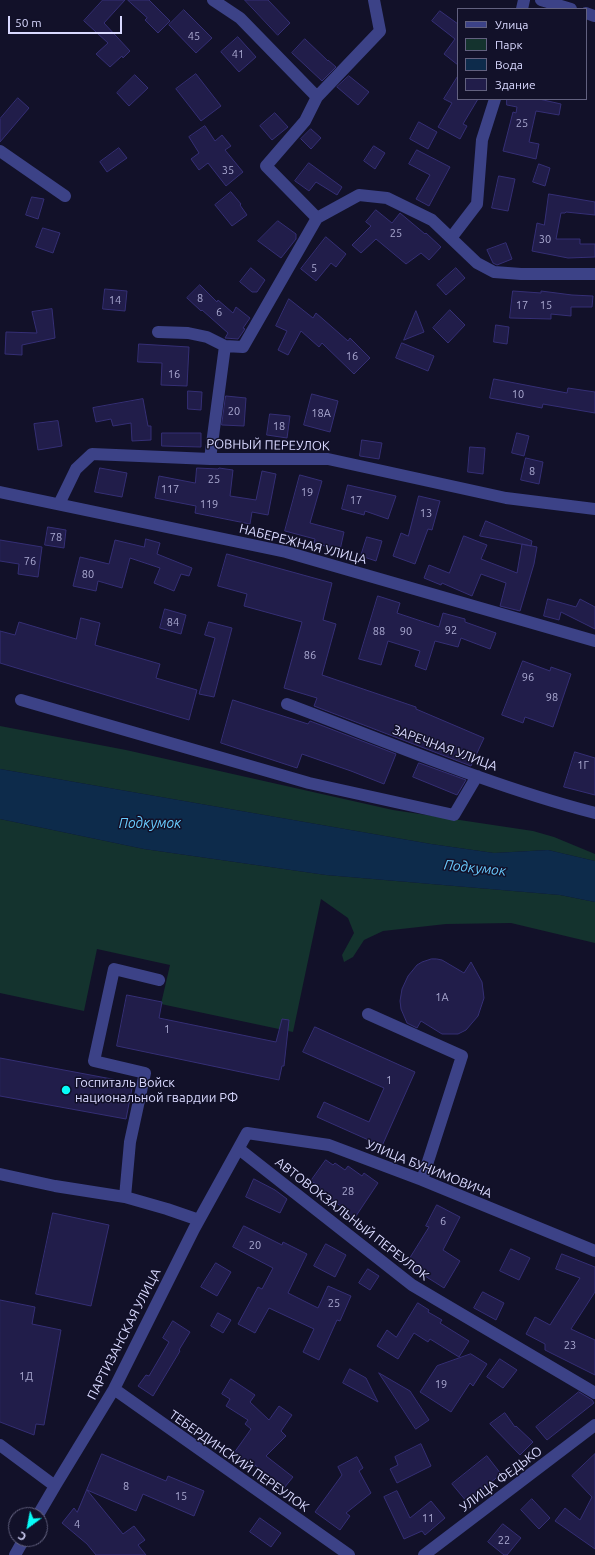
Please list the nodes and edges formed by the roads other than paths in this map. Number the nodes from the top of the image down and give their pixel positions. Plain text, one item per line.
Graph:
1 (213, 0) edge
2 (374, 0) edge
3 (541, 0) edge
4 (569, 8) edge
5 (317, 97) junction
6 (494, 100) edge
7 (0, 150) edge
8 (65, 196) dead end
9 (317, 218) junction
10 (451, 238) junction
11 (595, 274) edge
12 (158, 332) dead end
13 (225, 346) junction
14 (210, 459) junction
15 (0, 492) edge
16 (59, 504) junction
17 (595, 509) edge
18 (595, 641) edge
19 (21, 700) dead end
20 (287, 704) dead end
21 (477, 776) junction
22 (595, 813) edge
23 (159, 980) dead end
24 (368, 1014) dead end
25 (248, 1133) joint
26 (239, 1149) junction
27 (0, 1174) edge
28 (422, 1180) junction
29 (125, 1197) junction
30 (199, 1220) junction
31 (595, 1251) edge
32 (114, 1389) junction
33 (595, 1392) edge
34 (595, 1425) edge
35 (0, 1445) edge
36 (55, 1486) junction
37 (43, 1507) edge
38 (349, 1555) edge
39 (424, 1555) edge

1 - 5 street
2 - 5 street
3 - 4 street
5 - 9 street
6 - 10 street
7 - 8 street
9 - 10 street
9 - 13 street
10 - 11 street
12 - 13 street
13 - 14 street
14 - 16 street, РОВНЫЙ ПЕРЕУЛОК
14 - 17 street, РОВНЫЙ ПЕРЕУЛОК
15 - 16 street, НАБЕРЕЖНАЯ УЛИЦА
16 - 18 street, НАБЕРЕЖНАЯ УЛИЦА
19 - 21 street
20 - 21 street, ЗАРЕЧНАЯ УЛИЦА
21 - 22 street, ЗАРЕЧНАЯ УЛИЦА
23 - 29 street
24 - 28 street
25 - 26 street, ПАРТИЗАНСКАЯ УЛИЦА
25 - 28 street, УЛИЦА БУНИМОВИЧА
26 - 30 street, ПАРТИЗАНСКАЯ УЛИЦА
26 - 33 street, АВТОВОКЗАЛЬНЫЙ ПЕРЕУЛОК
27 - 29 street
28 - 31 street, УЛИЦА БУНИМОВИЧА
29 - 30 street
30 - 32 street, ПАРТИЗАНСКАЯ УЛИЦА
32 - 36 street, ПАРТИЗАНСКАЯ УЛИЦА
32 - 38 street, ТЕБЕРДИНСКИЙ ПЕРЕУЛОК
34 - 39 street, УЛИЦА ФЕДЬКО
35 - 36 street
36 - 37 street, ПАРТИЗАНСКАЯ УЛИЦА

